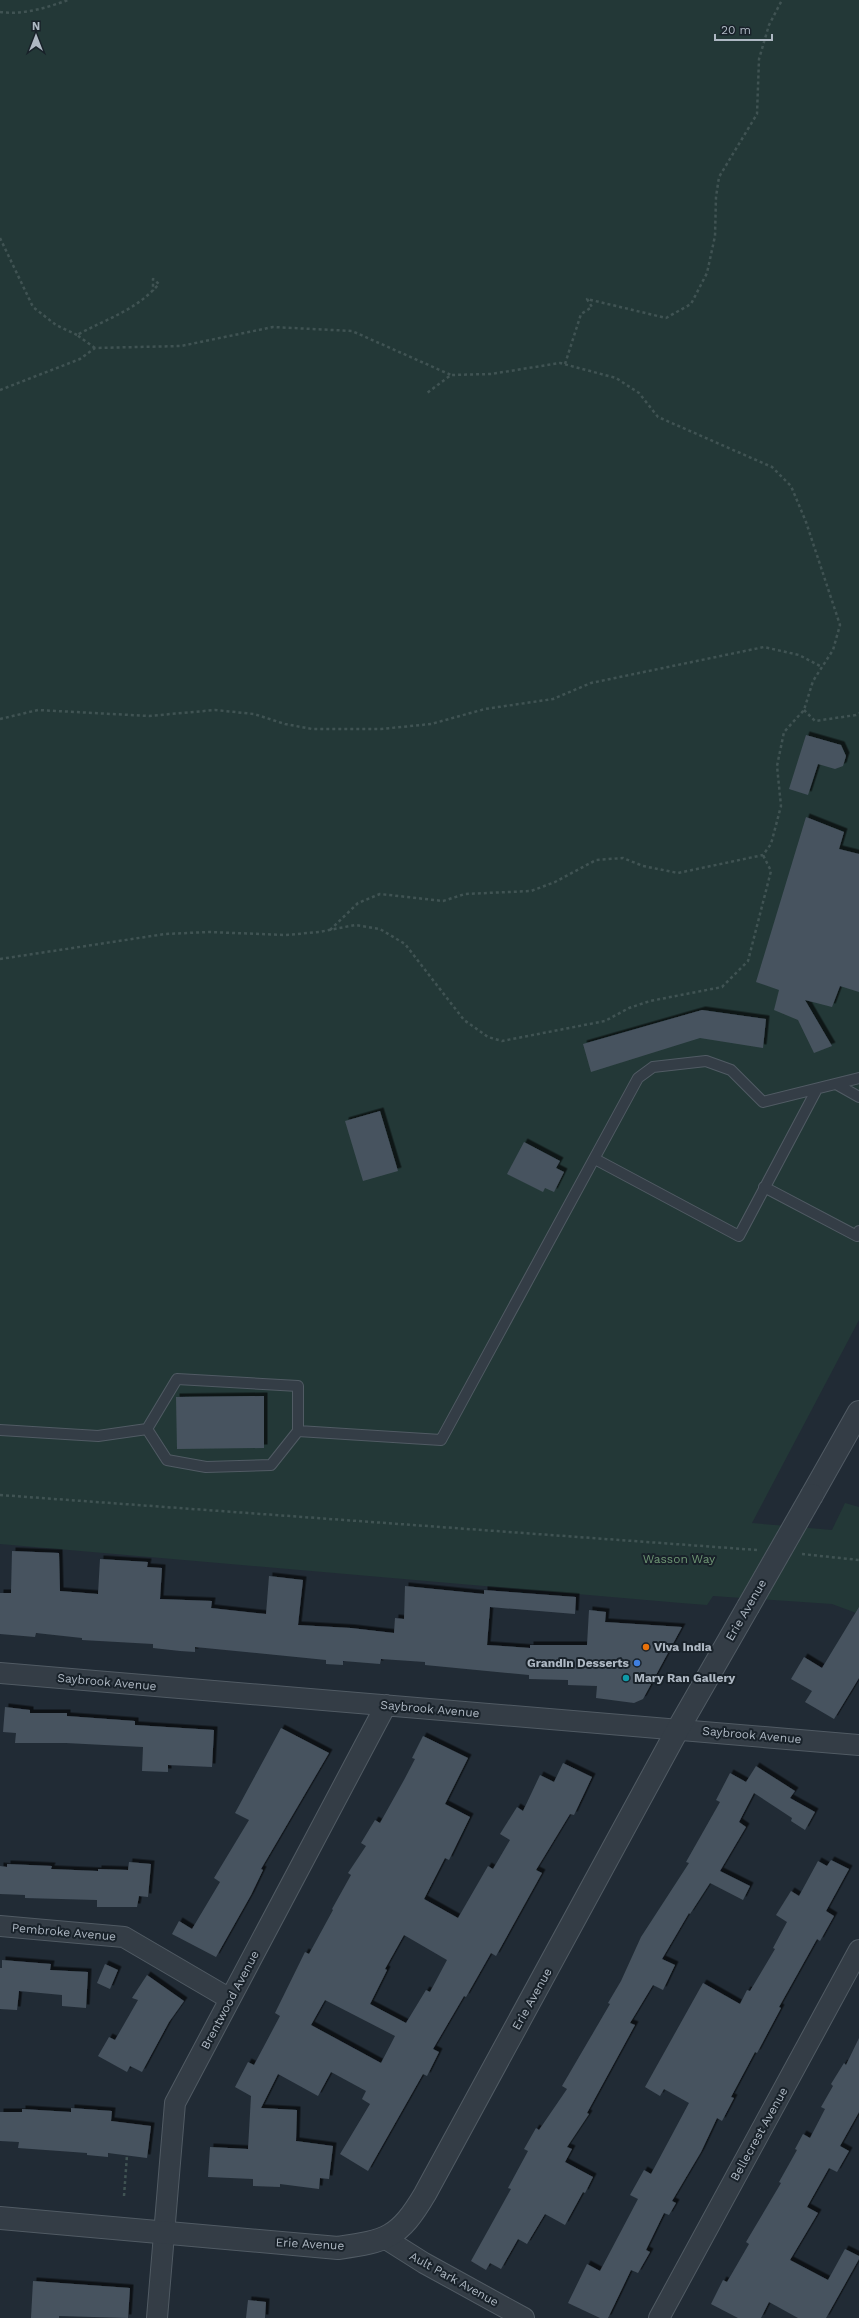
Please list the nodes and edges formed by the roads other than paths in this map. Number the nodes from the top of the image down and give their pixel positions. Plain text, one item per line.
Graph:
1 (859, 1078) edge
2 (836, 1084) junction
3 (816, 1089) junction
4 (859, 1097) edge
5 (595, 1158) junction
6 (764, 1187) junction
7 (859, 1231) edge
8 (859, 1412) edge
9 (0, 1430) edge
10 (147, 1430) junction
11 (298, 1431) junction
12 (0, 1673) edge
13 (386, 1705) junction
14 (678, 1729) junction
15 (859, 1745) edge
16 (0, 1926) edge
17 (859, 1950) edge
18 (230, 1999) junction
19 (0, 2218) edge
20 (163, 2234) junction
21 (386, 2239) junction
22 (157, 2318) edge
23 (524, 2318) edge
24 (659, 2318) edge

1 - 2 lane
2 - 3 lane
2 - 4 lane
3 - 5 lane
3 - 6 lane
5 - 6 lane
5 - 11 lane
6 - 7 lane
8 - 14 street, Erie Avenue, bridge
9 - 10 lane
10 - 11 lane
10 - 11 lane
12 - 13 street, Saybrook Avenue
13 - 14 street, Saybrook Avenue
13 - 18 street, Brentwood Avenue
14 - 15 street, Saybrook Avenue
14 - 21 street, Erie Avenue
16 - 18 street, Pembroke Avenue
17 - 24 street, Bellecrest Avenue
18 - 20 street, Brentwood Avenue
19 - 20 street, Erie Avenue
20 - 21 street, Erie Avenue
20 - 22 street, Brentwood Avenue
21 - 23 street, Ault Park Avenue

